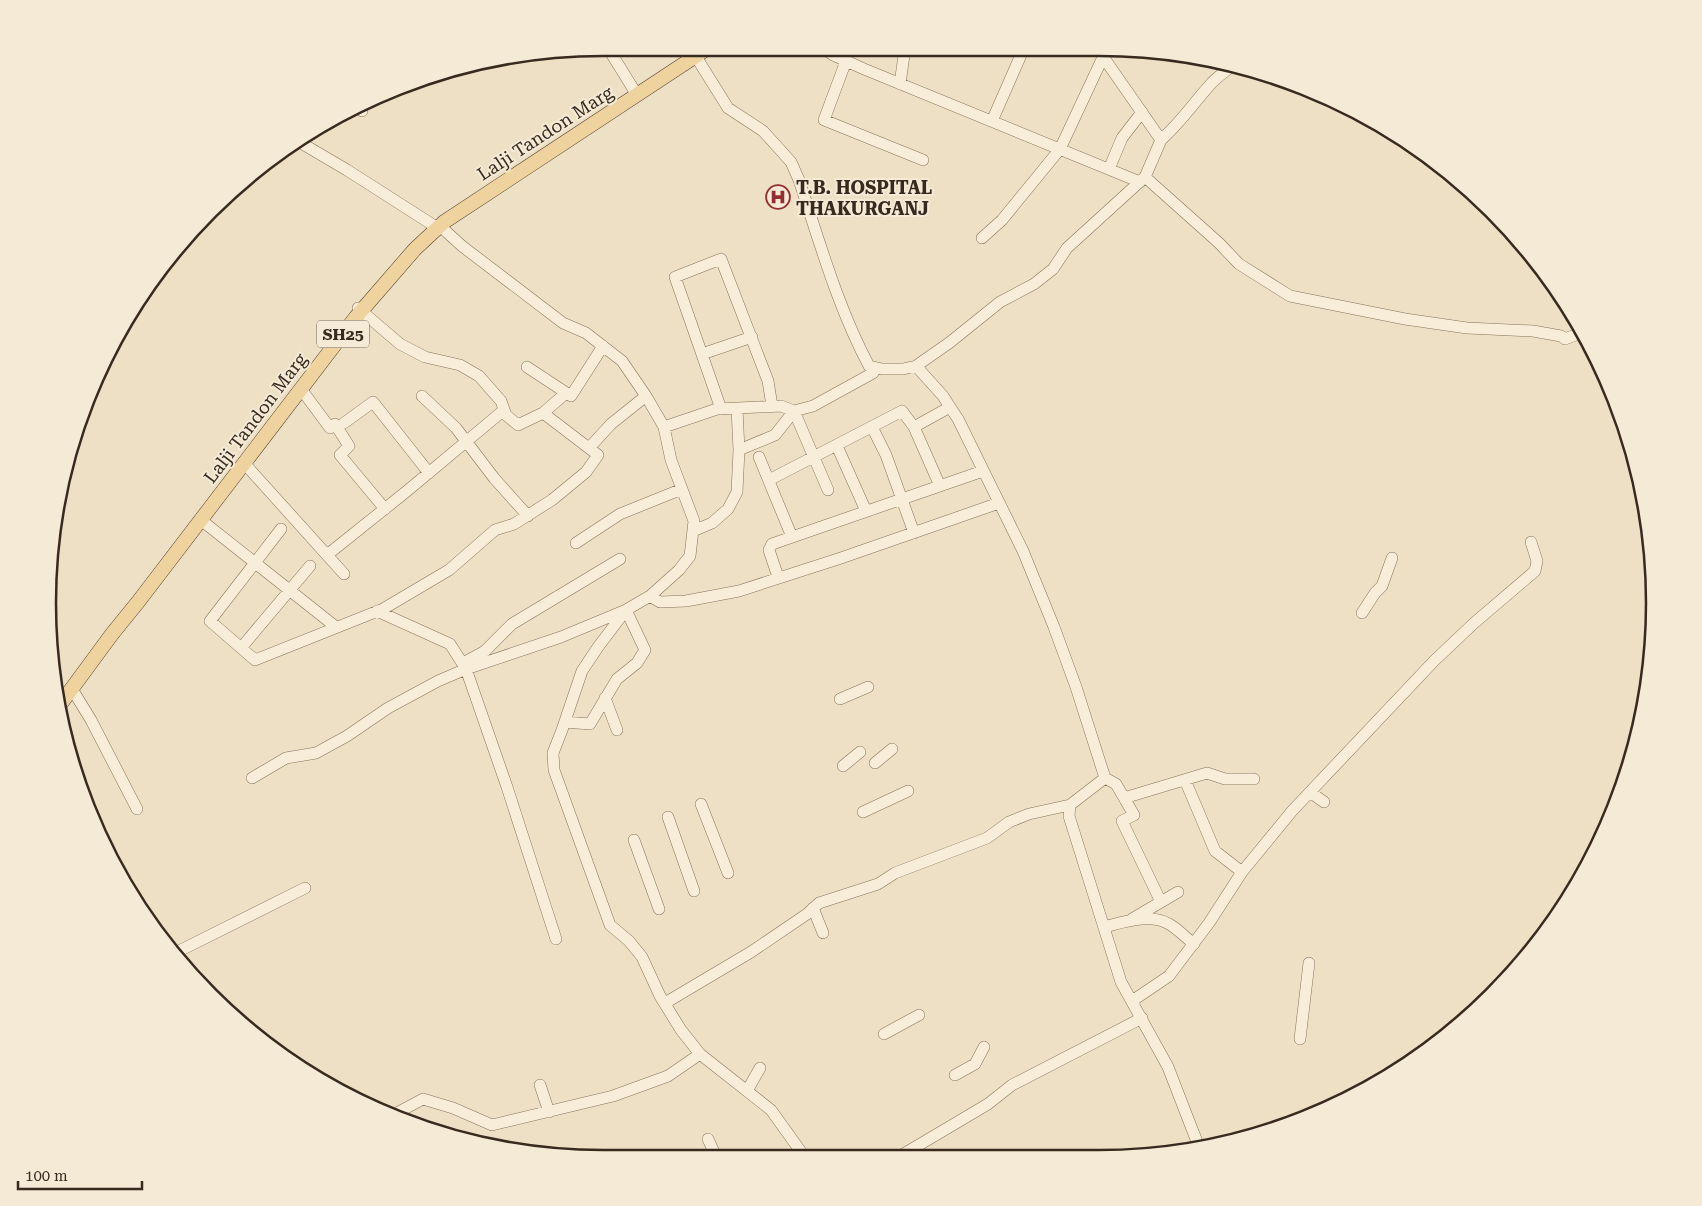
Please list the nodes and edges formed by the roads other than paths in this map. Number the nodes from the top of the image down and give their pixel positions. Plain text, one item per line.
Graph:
1 (613, 56) edge
2 (690, 56) edge
3 (698, 56) edge
4 (835, 56) edge
5 (904, 56) edge
6 (1020, 56) edge
7 (1098, 56) edge
8 (1103, 56) edge
9 (846, 61) junction
10 (1226, 71) edge
11 (900, 84) junction
12 (635, 93) junction
13 (1142, 112) junction
14 (992, 121) junction
15 (1161, 140) junction
16 (304, 145) edge
17 (1060, 149) junction
18 (923, 160) dead end
19 (1108, 169) junction
20 (1142, 180) junction
21 (437, 226) junction
22 (982, 238) dead end
23 (360, 309) junction
24 (1575, 335) edge
25 (752, 337) junction
26 (603, 346) junction
27 (702, 354) junction
28 (916, 366) junction
29 (527, 367) dead end
30 (876, 368) junction
31 (301, 389) junction
32 (566, 393) junction
33 (422, 396) dead end
34 (646, 396) junction
35 (772, 406) junction
36 (950, 407) junction
37 (721, 409) junction
38 (736, 409) junction
39 (504, 410) junction
40 (794, 411) junction
41 (543, 413) junction
42 (344, 423) dead end
43 (872, 426) junction
44 (664, 427) junction
45 (914, 427) junction
46 (466, 442) junction
47 (837, 446) junction
48 (589, 448) junction
49 (739, 450) junction
50 (759, 456) dead end
51 (814, 457) junction
52 (244, 464) junction
53 (983, 470) junction
54 (429, 473) junction
55 (232, 474) junction
56 (769, 480) junction
57 (940, 486) junction
58 (682, 489) junction
59 (828, 490) dead end
60 (903, 498) junction
61 (999, 503) junction
62 (386, 509) junction
63 (866, 511) junction
64 (528, 516) junction
65 (200, 520) junction
66 (281, 529) dead end
67 (693, 530) junction
68 (914, 532) junction
69 (792, 537) junction
70 (1531, 542) dead end
71 (576, 543) dead end
72 (327, 555) junction
73 (1392, 558) dead end
74 (620, 559) dead end
75 (255, 564) junction
76 (310, 566) dead end
77 (344, 574) dead end
78 (778, 578) junction
79 (290, 591) junction
80 (650, 596) junction
81 (626, 610) junction
82 (377, 611) junction
83 (1362, 613) dead end
84 (336, 627) junction
85 (241, 648) junction
86 (465, 666) junction
87 (868, 688) dead end
88 (72, 689) junction
89 (64, 691) edge
90 (65, 698) edge
91 (605, 698) junction
92 (840, 699) dead end
93 (565, 722) junction
94 (617, 730) dead end
95 (892, 749) dead end
96 (860, 752) dead end
97 (875, 763) dead end
98 (843, 766) dead end
99 (252, 778) dead end
100 (1105, 778) junction
101 (1254, 779) dead end
102 (1185, 780) junction
103 (908, 791) dead end
104 (1310, 792) junction
105 (1124, 798) junction
106 (1324, 802) dead end
107 (701, 804) dead end
108 (137, 809) dead end
109 (1066, 810) junction
110 (863, 812) dead end
111 (668, 817) dead end
112 (634, 840) dead end
113 (1242, 872) junction
114 (728, 873) dead end
115 (305, 888) dead end
116 (694, 890) dead end
117 (1178, 892) dead end
118 (1161, 902) junction
119 (813, 908) junction
120 (659, 910) dead end
121 (1130, 920) junction
122 (1104, 927) junction
123 (823, 933) dead end
124 (556, 938) dead end
125 (1194, 944) junction
126 (181, 950) edge
127 (1309, 963) dead end
128 (1132, 1001) junction
129 (665, 1003) junction
130 (919, 1015) dead end
131 (1142, 1018) junction
132 (884, 1034) dead end
133 (1300, 1039) dead end
134 (984, 1047) dead end
135 (700, 1054) junction
136 (760, 1068) dead end
137 (955, 1075) dead end
138 (540, 1085) dead end
139 (747, 1091) junction
140 (401, 1111) edge
141 (549, 1112) junction
142 (708, 1139) dead end
143 (1197, 1141) edge
144 (713, 1150) dead end
145 (800, 1150) edge
146 (910, 1150) edge

1 - 12 street
2 - 12 main road, Lalji Tandon Marg / SH25
3 - 30 street
4 - 9 street
5 - 11 street
6 - 14 street
7 - 17 street
8 - 13 street
9 - 11 street
9 - 18 street
10 - 15 street
11 - 14 street
12 - 21 main road, Lalji Tandon Marg / SH25
13 - 15 street
13 - 19 street
14 - 17 street
15 - 20 street
16 - 21 street
17 - 19 street
17 - 22 street
19 - 20 street
20 - 24 street
20 - 28 street
21 - 23 main road, Lalji Tandon Marg / SH25
21 - 26 street
23 - 31 main road, Lalji Tandon Marg / SH25
23 - 39 street
23 - 55 main road, Lalji Tandon Marg / SH25
25 - 27 street
25 - 27 street
25 - 35 street
26 - 32 street
26 - 34 street
27 - 37 street
28 - 30 street
28 - 36 street
29 - 32 street
30 - 40 street
31 - 52 main road, Lalji Tandon Marg / SH25
31 - 62 street
32 - 41 street
33 - 46 street
34 - 44 street
34 - 48 street
35 - 38 street
35 - 40 street
36 - 45 street
36 - 53 street
37 - 38 street
37 - 44 street
38 - 49 street
39 - 41 street
39 - 46 street
40 - 49 street
40 - 51 street
41 - 48 street
42 - 54 street
43 - 45 street
43 - 47 street
43 - 60 street
44 - 58 street
45 - 57 street
46 - 54 street
46 - 64 street
47 - 51 street
47 - 63 street
48 - 64 street
49 - 67 street
50 - 56 street
51 - 56 street
51 - 59 street
52 - 55 main road, Lalji Tandon Marg / SH25
52 - 72 street
53 - 57 street
53 - 61 street
54 - 62 street
55 - 65 main road, Lalji Tandon Marg / SH25
55 - 89 main road, Lalji Tandon Marg / SH25
56 - 69 street
57 - 60 street
58 - 67 street
58 - 71 street
60 - 63 street
60 - 68 street
61 - 68 street
61 - 100 street
62 - 72 street
63 - 69 street
64 - 82 street
65 - 75 street
65 - 88 main road, Lalji Tandon Marg / SH25
66 - 75 street
67 - 80 street
68 - 78 street
69 - 78 street
70 - 104 street
72 - 77 street
73 - 83 street
74 - 86 street
75 - 79 street
75 - 85 street
76 - 79 street
78 - 80 street
79 - 84 street
79 - 85 street
80 - 81 street
81 - 86 street
81 - 91 street
81 - 93 street
82 - 84 street
82 - 86 street
84 - 85 street
86 - 99 street
86 - 124 street
87 - 92 street
88 - 90 main road, Lalji Tandon Marg / SH25
88 - 108 street
91 - 93 street
91 - 94 street
93 - 129 street
95 - 97 street
96 - 98 street
100 - 105 street
100 - 109 street
101 - 102 street
102 - 105 street
102 - 113 street
103 - 110 street
104 - 106 street
104 - 113 street
105 - 118 street
107 - 114 street
109 - 119 street
109 - 122 street
111 - 116 street
112 - 120 street
113 - 125 street
115 - 126 street
117 - 118 street
118 - 121 street
119 - 123 street
119 - 129 street
121 - 122 street
121 - 125 street
122 - 128 street
125 - 128 street
127 - 133 street
128 - 131 street
129 - 135 street
130 - 132 street
131 - 143 street
131 - 146 street
134 - 137 street
135 - 139 street
135 - 141 street
136 - 139 street
138 - 141 street
139 - 145 street
140 - 141 street
142 - 144 street

